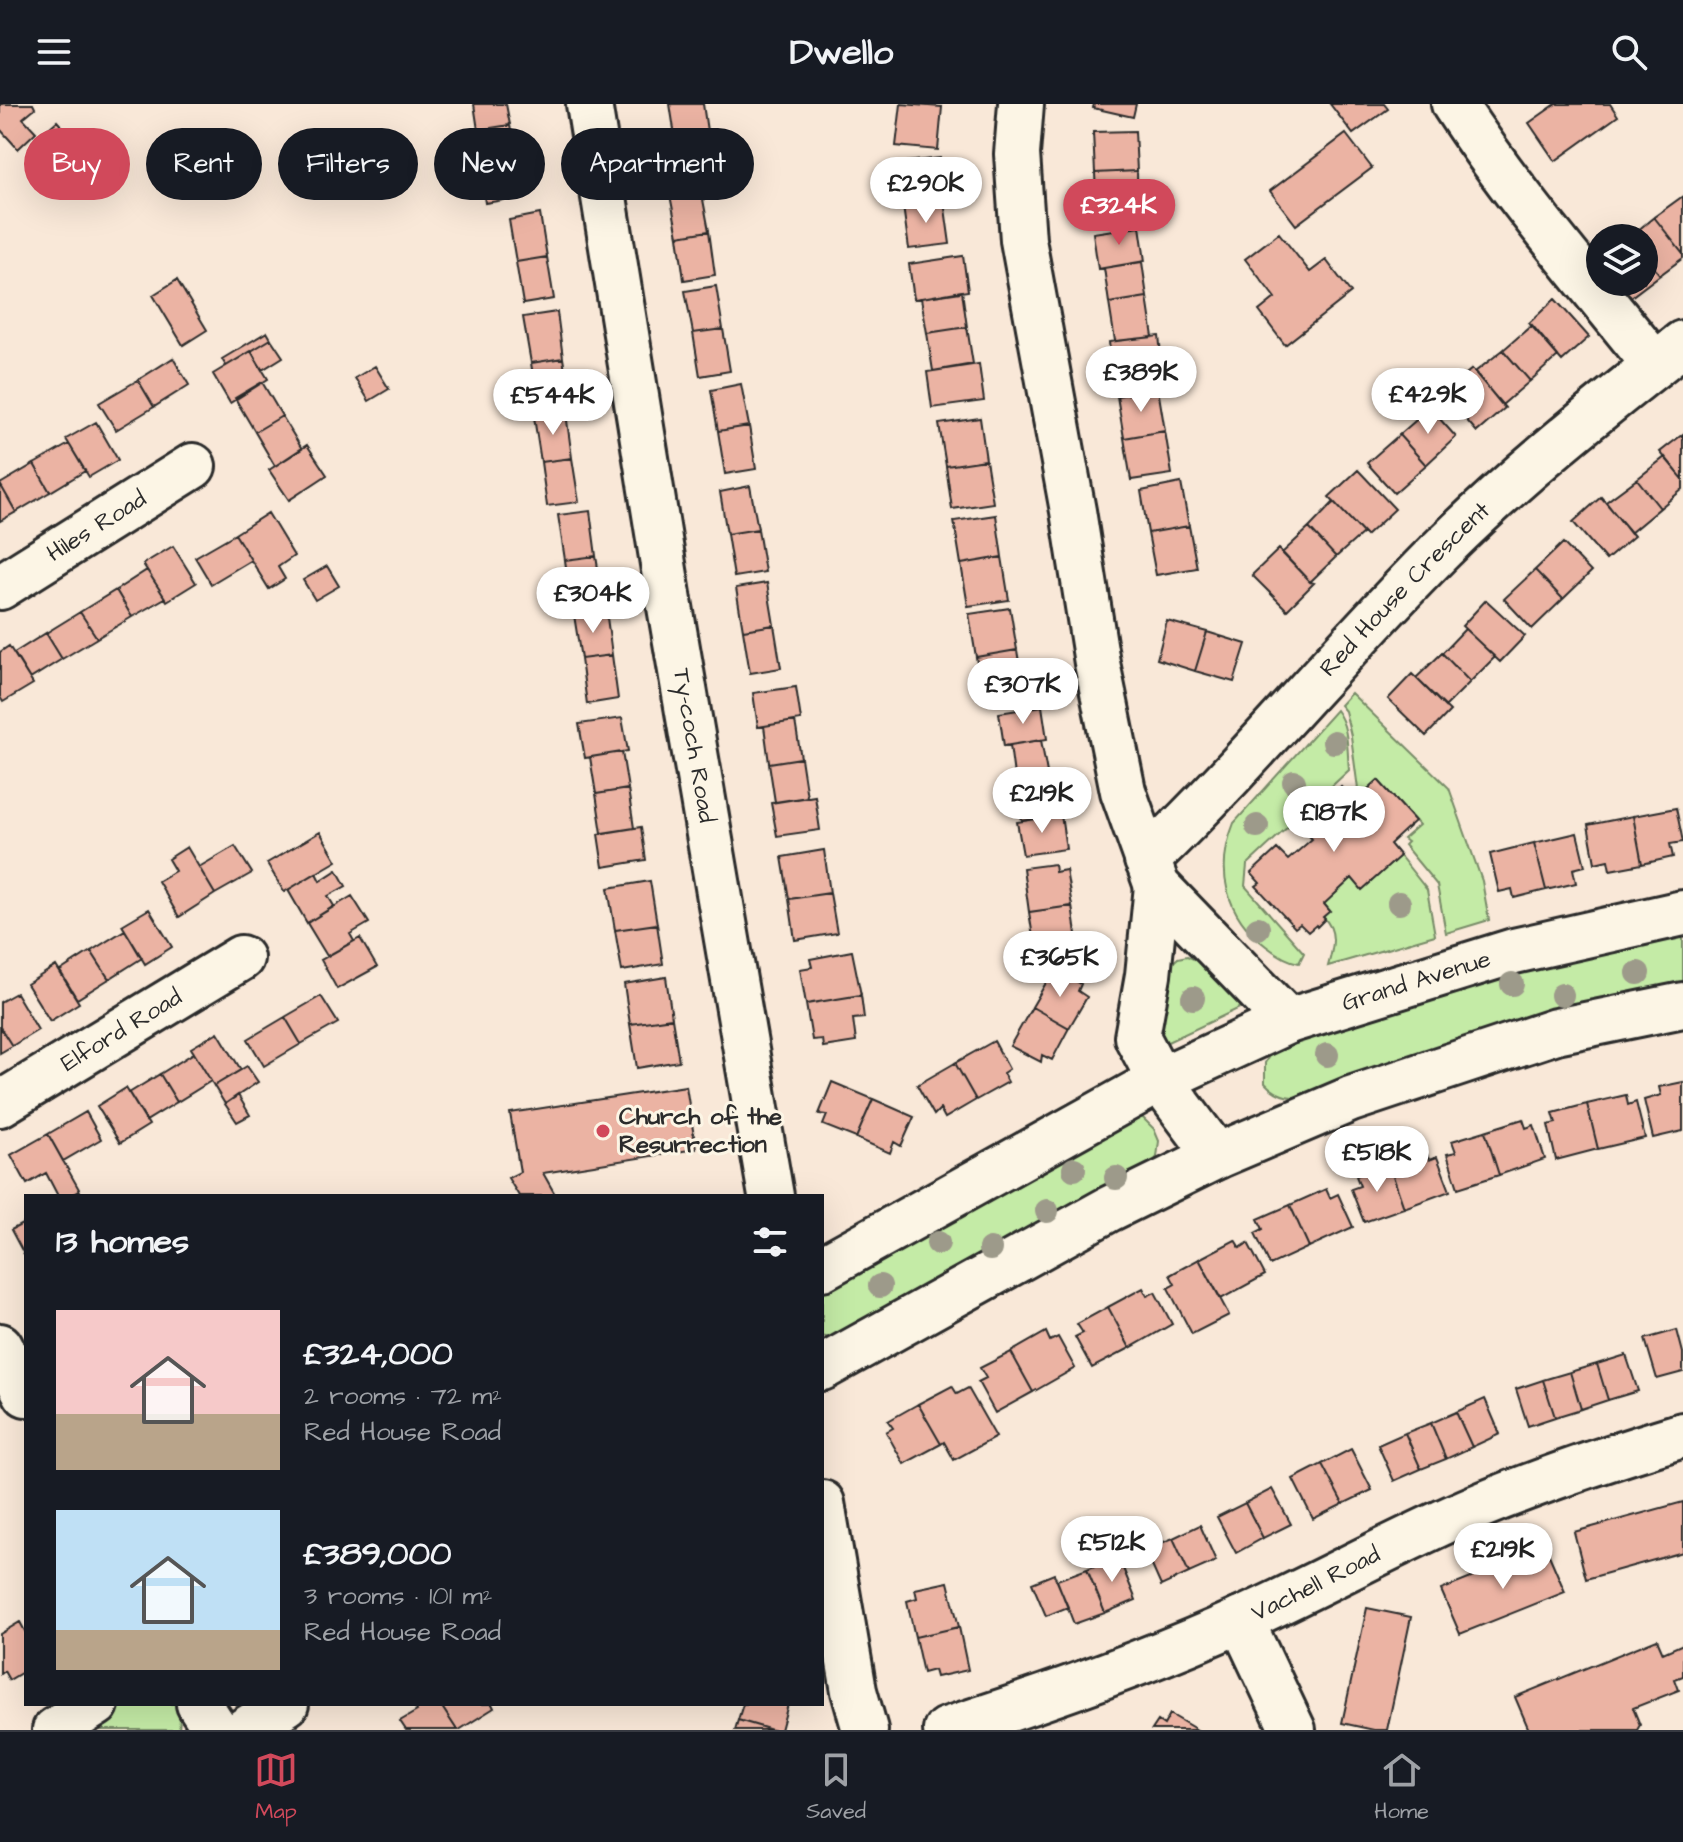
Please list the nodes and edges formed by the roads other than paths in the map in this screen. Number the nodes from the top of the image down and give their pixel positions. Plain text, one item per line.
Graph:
1 (589, 104) edge
2 (1021, 104) edge
3 (1454, 104) edge
4 (1669, 354) edge
5 (193, 466) dead end
6 (0, 587) edge
7 (1152, 873) junction
8 (1683, 913) edge
9 (241, 958) dead end
10 (1683, 1005) edge
11 (1288, 1021) junction
12 (1160, 1080) junction
13 (0, 1104) edge
14 (1217, 1156) junction
15 (771, 1194) edge
16 (824, 1267) edge
17 (0, 1346) edge
18 (824, 1367) edge
19 (24, 1390) edge
20 (1683, 1435) edge
21 (824, 1515) edge
22 (1241, 1620) junction
23 (93, 1706) edge
24 (200, 1706) edge
25 (283, 1706) edge
26 (55, 1730) edge
27 (216, 1730) edge
28 (245, 1730) edge
29 (865, 1730) edge
30 (946, 1730) edge
31 (1293, 1730) edge

1 - 15 street, Ty-coch Road
2 - 7 street
3 - 4 street
4 - 7 street, Red House Crescent
5 - 6 street, Hiles Road
7 - 11 street
7 - 12 street
8 - 11 street, Grand Avenue
9 - 13 street, Elford Road
10 - 14 street
11 - 12 street, Grand Avenue
12 - 14 street
12 - 16 street, Grand Avenue
14 - 18 street
17 - 19 street
20 - 22 street, Vachell Road
21 - 29 street
22 - 30 street, Vachell Road
22 - 31 street
23 - 26 street
24 - 27 street
25 - 28 street

